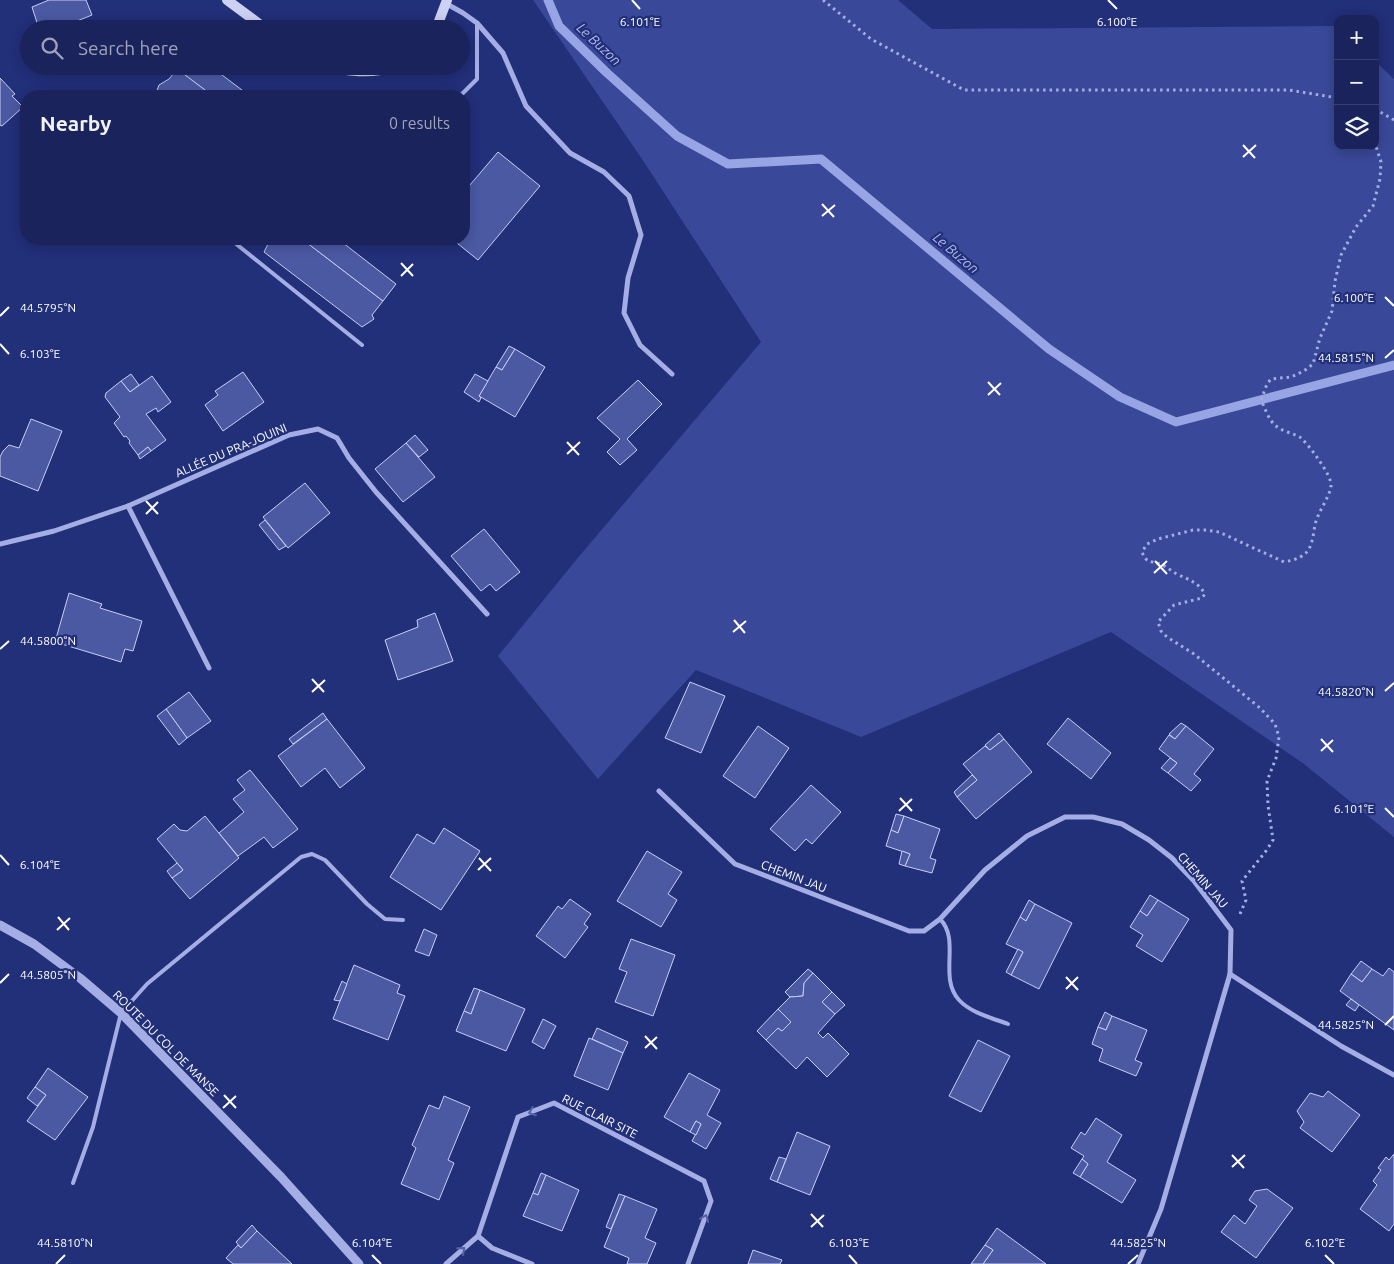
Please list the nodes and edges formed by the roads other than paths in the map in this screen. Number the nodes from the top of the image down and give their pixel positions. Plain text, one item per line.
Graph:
1 (228, 0) edge
2 (447, 2) edge
3 (254, 20) edge
4 (440, 20) edge
5 (477, 23) junction
6 (466, 90) edge
7 (237, 245) edge
8 (362, 345) dead end
9 (672, 374) dead end
10 (128, 506) junction
11 (0, 544) edge
12 (486, 614) dead end
13 (209, 668) dead end
14 (659, 791) dead end
15 (940, 919) junction
16 (403, 920) dead end
17 (0, 925) edge
18 (1230, 974) junction
19 (121, 1013) junction
20 (1008, 1024) dead end
21 (1394, 1075) edge
22 (73, 1183) dead end
23 (478, 1236) junction
24 (359, 1264) edge
25 (446, 1264) edge
26 (532, 1264) edge
27 (688, 1264) edge
28 (1138, 1264) edge

1 - 3 main road
2 - 4 main road
2 - 5 street
5 - 6 lane
5 - 9 street
7 - 8 lane
10 - 11 street, ALLÉE DU PRA-JOUINI
10 - 12 street, ALLÉE DU PRA-JOUINI
10 - 13 street
14 - 15 street, CHEMIN JAU
15 - 18 street, CHEMIN JAU
15 - 20 lane
16 - 19 lane
17 - 19 street, ROUTE DU COL DE MANSE
18 - 21 street
18 - 28 street
19 - 22 lane
19 - 24 street, ROUTE DU COL DE MANSE
25 -> 23 street
23 - 26 street
27 -> 23 street, RUE CLAIR SITE

